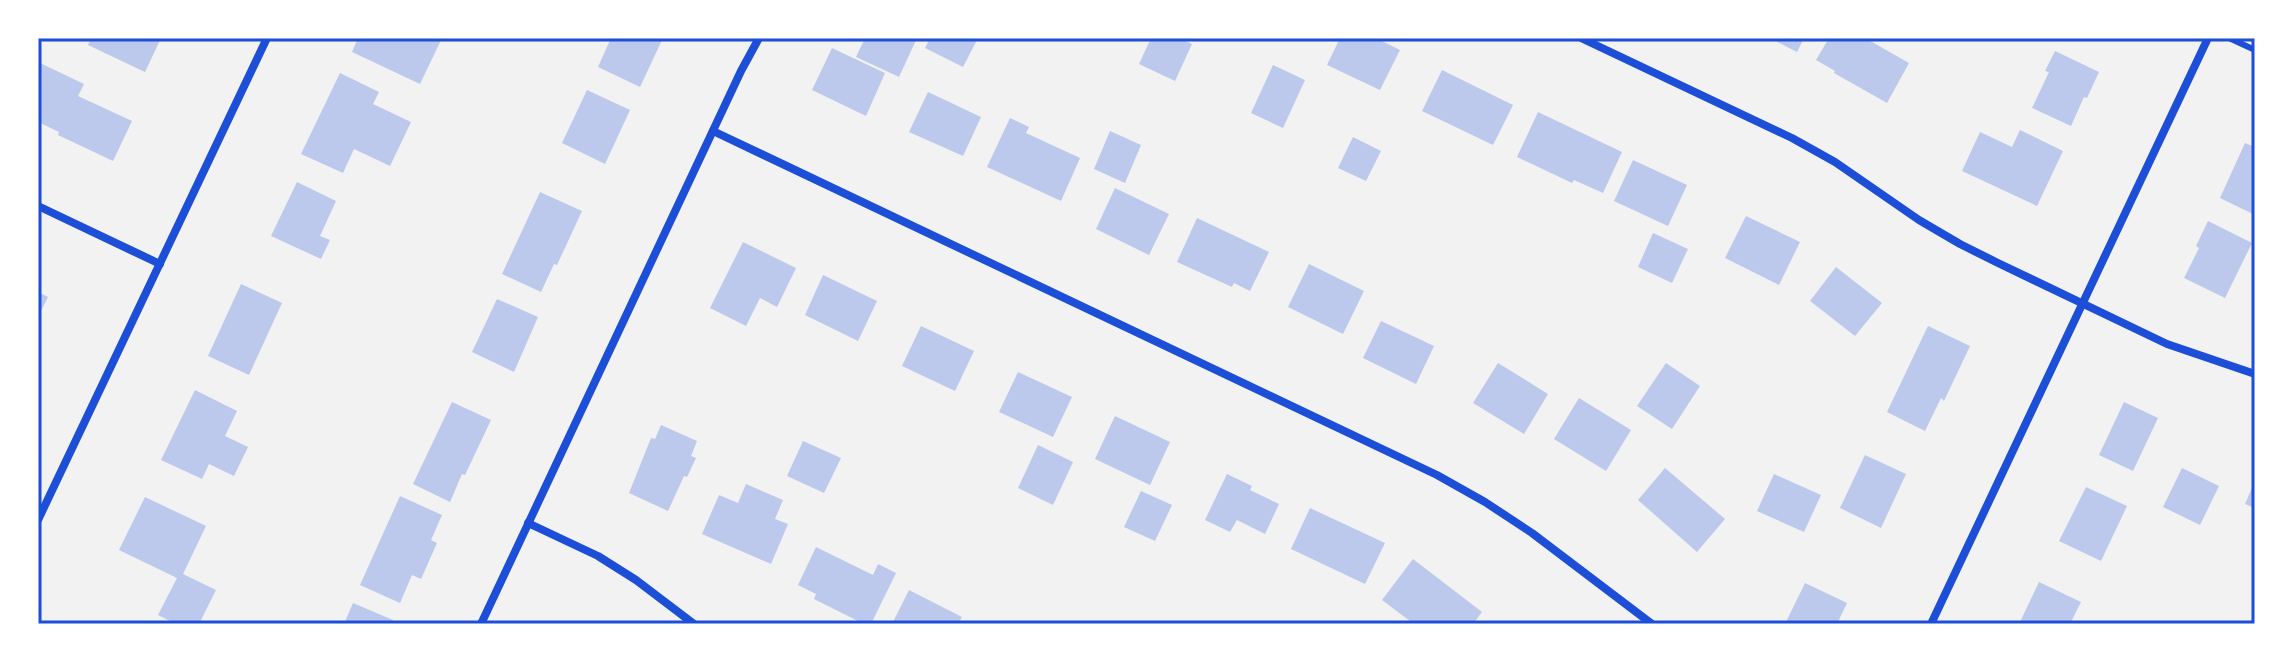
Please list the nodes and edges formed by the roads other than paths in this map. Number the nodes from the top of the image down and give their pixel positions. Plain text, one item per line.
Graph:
1 (267, 38) edge
2 (759, 38) edge
3 (1581, 38) edge
4 (2208, 38) edge
5 (2229, 38) edge
6 (2255, 50) edge
7 (713, 131) junction
8 (38, 206) edge
9 (160, 264) junction
10 (2083, 303) junction
11 (2255, 374) edge
12 (38, 520) edge
13 (528, 523) junction
14 (481, 624) edge
15 (694, 624) edge
16 (1652, 624) edge
17 (1931, 624) edge

1 - 9 street
2 - 7 street
3 - 10 street
4 - 10 street
5 - 6 lane
7 - 13 street
7 - 16 street
8 - 9 street
9 - 12 street
10 - 11 street
10 - 17 street
13 - 14 street
13 - 15 street

